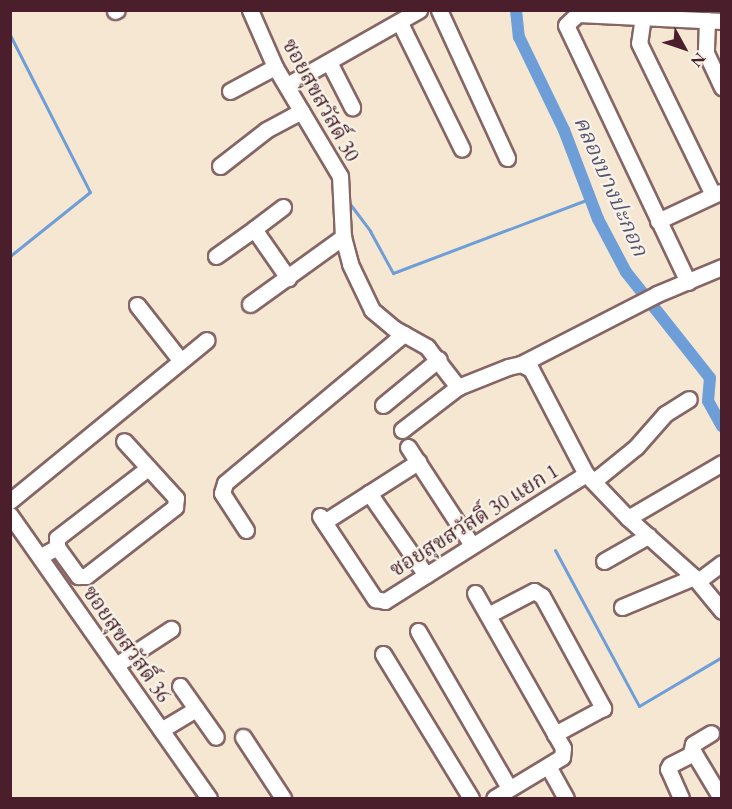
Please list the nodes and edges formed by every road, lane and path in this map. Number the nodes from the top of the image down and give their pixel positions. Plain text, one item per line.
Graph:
1 (250, 10) edge
2 (419, 10) edge
3 (439, 10) edge
4 (643, 15) junction
5 (714, 21) edge
6 (400, 23) junction
7 (329, 62) junction
8 (275, 67) junction
9 (286, 86) junction
10 (722, 88) edge
11 (230, 91) dead end
12 (352, 107) dead end
13 (301, 111) junction
14 (462, 149) dead end
15 (507, 158) dead end
16 (220, 166) dead end
17 (717, 194) edge
18 (283, 207) dead end
19 (658, 221) junction
20 (254, 229) junction
21 (343, 237) junction
22 (216, 256) dead end
23 (722, 267) edge
24 (288, 278) junction
25 (688, 282) junction
26 (250, 304) dead end
27 (137, 305) dead end
28 (404, 334) junction
29 (207, 340) dead end
30 (439, 359) junction
31 (181, 362) junction
32 (521, 364) junction
33 (458, 387) junction
34 (689, 399) dead end
35 (383, 405) dead end
36 (402, 430) dead end
37 (124, 441) dead end
38 (408, 447) dead end
39 (418, 462) junction
40 (722, 463) edge
41 (148, 468) junction
42 (590, 477) junction
43 (369, 493) junction
44 (10, 501) edge
45 (10, 515) edge
46 (628, 518) junction
47 (246, 530) dead end
48 (648, 536) junction
49 (472, 545) junction
50 (57, 547) junction
51 (40, 556) junction
52 (604, 561) dead end
53 (722, 563) edge
54 (426, 575) junction
55 (696, 579) junction
56 (475, 593) dead end
57 (622, 607) dead end
58 (721, 609) edge
59 (488, 615) junction
60 (171, 628) dead end
61 (418, 631) dead end
62 (383, 654) dead end
63 (116, 664) junction
64 (180, 686) dead end
65 (196, 709) junction
66 (161, 730) junction
67 (711, 733) dead end
68 (555, 734) junction
69 (216, 737) dead end
70 (243, 737) dead end
71 (690, 753) junction
72 (548, 766) junction
73 (509, 788) junction
74 (206, 798) edge
75 (283, 798) edge
76 (471, 798) edge
77 (494, 798) edge
78 (566, 798) edge
79 (681, 798) edge
80 (721, 798) edge

1 - 8 street, ซอยสุขสวัสดิ์ 30
2 - 6 street
3 - 15 street
4 - 5 street
4 - 17 street
4 - 19 street
5 - 10 street
6 - 7 street
6 - 14 street
7 - 9 street
7 - 12 street
8 - 9 street, ซอยสุขสวัสดิ์ 30
8 - 11 street
9 - 13 street, ซอยสุขสวัสดิ์ 30
13 - 16 street
13 - 21 street, ซอยสุขสวัสดิ์ 30
17 - 19 street
18 - 20 street
19 - 25 street
20 - 22 street
20 - 24 street
21 - 24 street
21 - 28 street, ซอยสุขสวัสดิ์ 30
23 - 25 street
24 - 26 street
25 - 32 street
27 - 31 street
28 - 30 street, ซอยสุขสวัสดิ์ 30
28 - 47 street
29 - 31 street
30 - 33 street, ซอยสุขสวัสดิ์ 30
30 - 35 street
31 - 44 street
32 - 33 street
32 - 42 street
33 - 36 street
34 - 42 street, ซอยสุขสวัสดิ์ 30 แยก 1
37 - 41 street
38 - 39 street
39 - 43 street
39 - 49 street
40 - 46 street
41 - 50 street
41 - 50 street
42 - 46 street
42 - 49 street, ซอยสุขสวัสดิ์ 30 แยก 1
43 - 54 street
43 - 54 street, ซอยสุขสวัสดิ์ 30 แยก 1
45 - 51 street, ซอยสุขสวัสดิ์ 36
46 - 48 street
48 - 52 street
48 - 55 street
49 - 54 street, ซอยสุขสวัสดิ์ 30 แยก 1
50 - 51 street
51 - 63 street, ซอยสุขสวัสดิ์ 36
53 - 55 street
55 - 57 street
55 - 58 street
56 - 59 street
59 - 68 street
59 - 68 street
60 - 63 street
61 - 73 street
62 - 76 street
63 - 66 street, ซอยสุขสวัสดิ์ 36
64 - 65 street
65 - 66 street
65 - 69 street
66 - 74 street, ซอยสุขสวัสดิ์ 36
67 - 71 street
68 - 72 street
70 - 75 street
71 - 79 street
71 - 80 street
72 - 73 street
72 - 78 street
73 - 77 street

